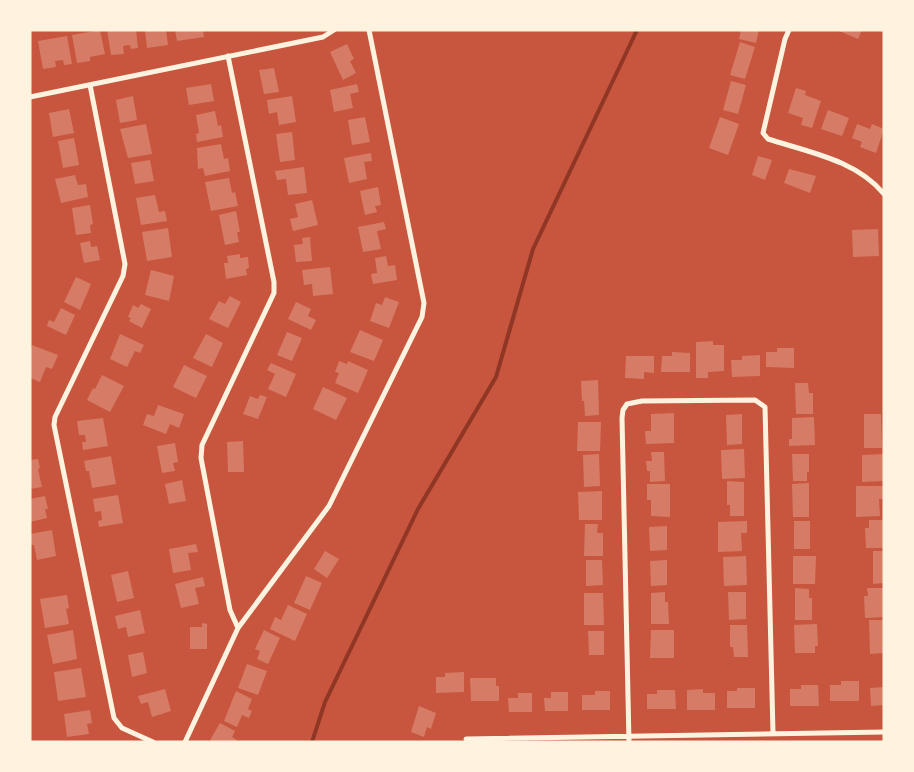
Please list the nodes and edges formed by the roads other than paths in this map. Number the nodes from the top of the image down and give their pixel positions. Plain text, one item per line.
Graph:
1 (334, 30) edge
2 (369, 30) edge
3 (789, 30) edge
4 (228, 56) junction
5 (90, 85) junction
6 (30, 97) edge
7 (884, 194) edge
8 (238, 628) junction
9 (884, 732) edge
10 (773, 733) junction
11 (466, 739) dead end
12 (629, 739) edge
13 (153, 742) edge
14 (185, 742) edge

1 - 4 street
2 - 8 street
3 - 7 street
4 - 5 street
4 - 8 street
5 - 6 street
5 - 13 street
8 - 14 street
9 - 10 street
10 - 12 street
10 - 12 street
11 - 12 street

